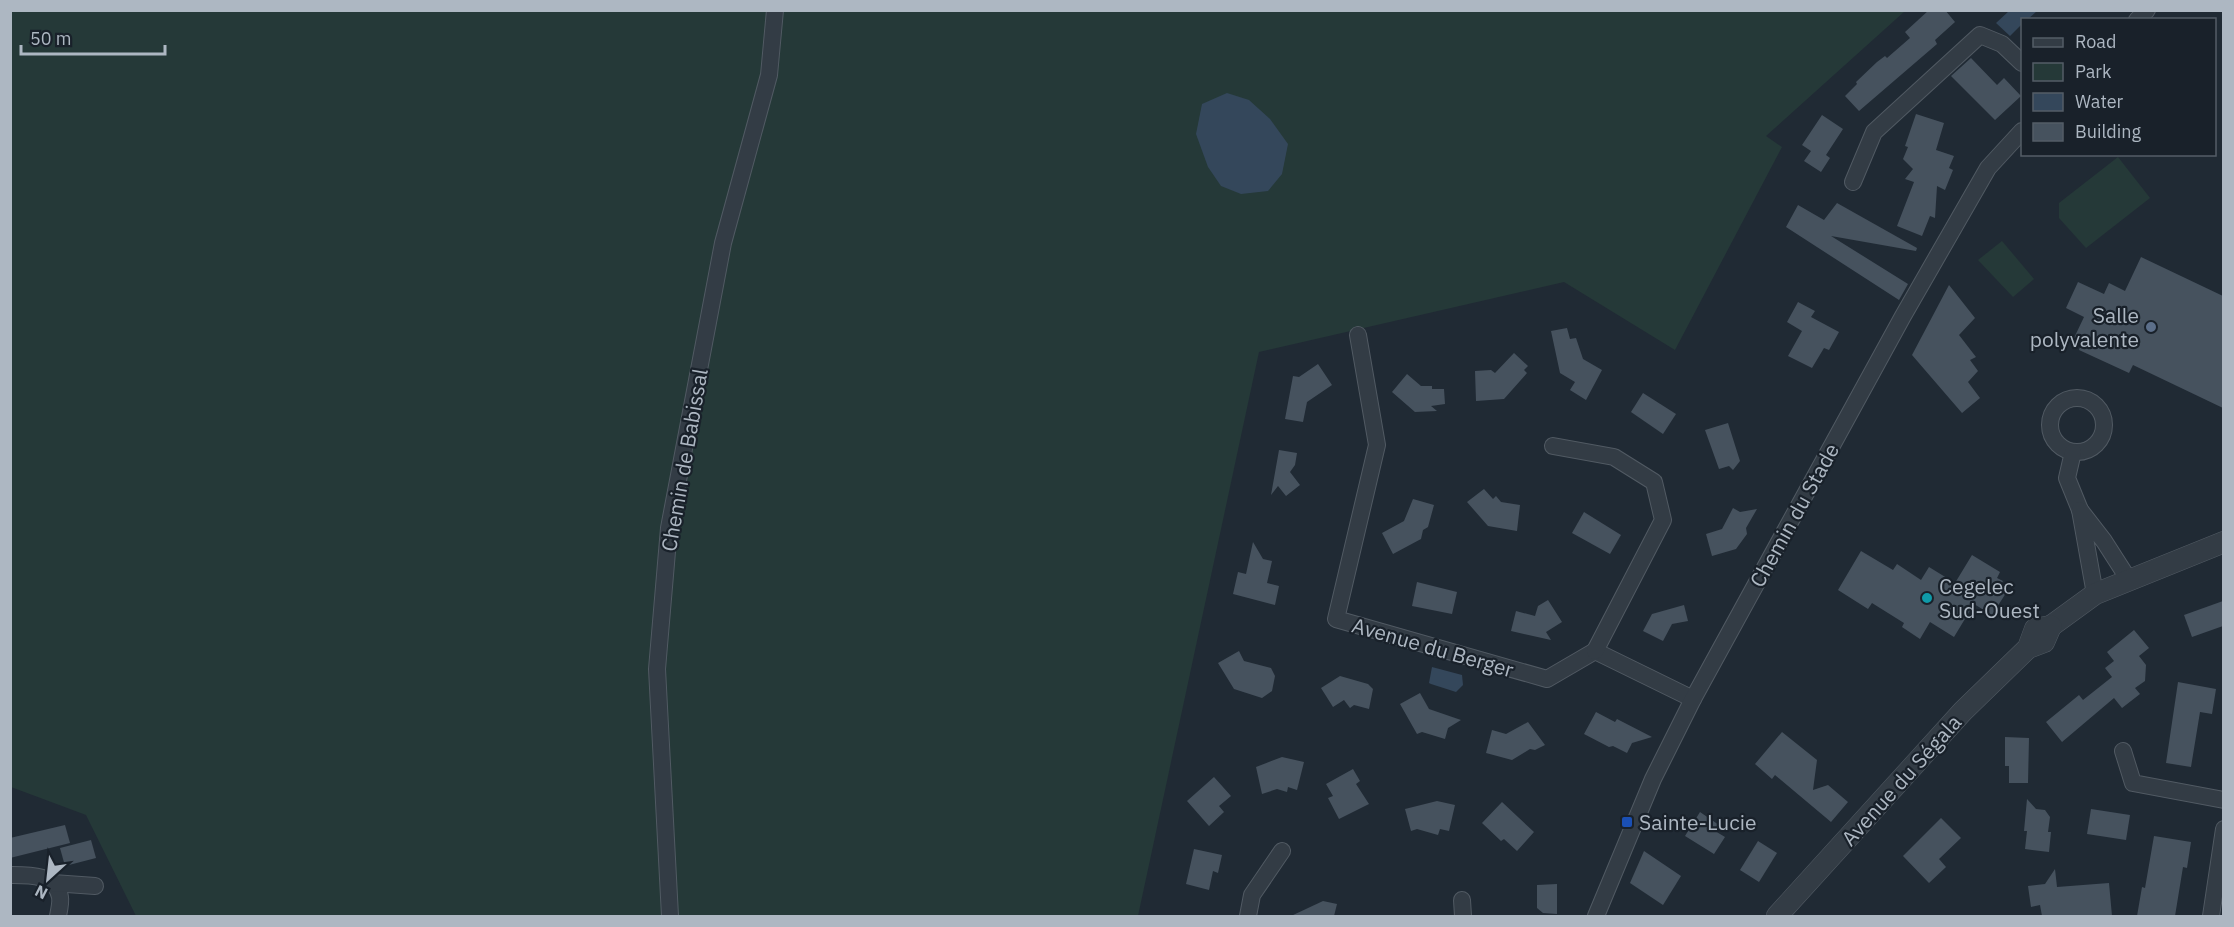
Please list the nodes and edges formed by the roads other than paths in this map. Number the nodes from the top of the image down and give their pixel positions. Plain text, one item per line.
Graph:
1 (775, 10) edge
2 (2021, 62) edge
3 (2021, 132) edge
4 (1854, 182) dead end
5 (1358, 335) dead end
6 (1553, 446) dead end
7 (2073, 452) dead end
8 (2080, 510) junction
9 (2223, 542) edge
10 (2129, 580) junction
11 (2095, 594) junction
12 (1595, 651) junction
13 (1693, 699) junction
14 (2123, 751) dead end
15 (2223, 800) edge
16 (2223, 829) edge
17 (1282, 851) dead end
18 (10, 875) edge
19 (95, 886) dead end
20 (57, 890) junction
21 (58, 916) edge
22 (670, 916) edge
23 (1248, 916) edge
24 (1596, 916) edge
25 (1778, 916) edge
26 (2211, 916) edge

1 - 22 street, Chemin de Babissal
2 - 4 street
3 - 13 street, Chemin du Stade
5 - 12 street, Avenue du Berger
6 - 12 street
7 - 8 street
8 - 10 street
8 - 11 street
9 - 10 street, Avenue du Ségala
10 - 11 street, Avenue du Ségala
11 - 25 street, Avenue du Ségala
12 - 13 street
13 - 24 street, Chemin du Stade
14 - 15 street
16 - 26 street
17 - 23 street
18 - 20 street
19 - 20 street
20 - 21 street

